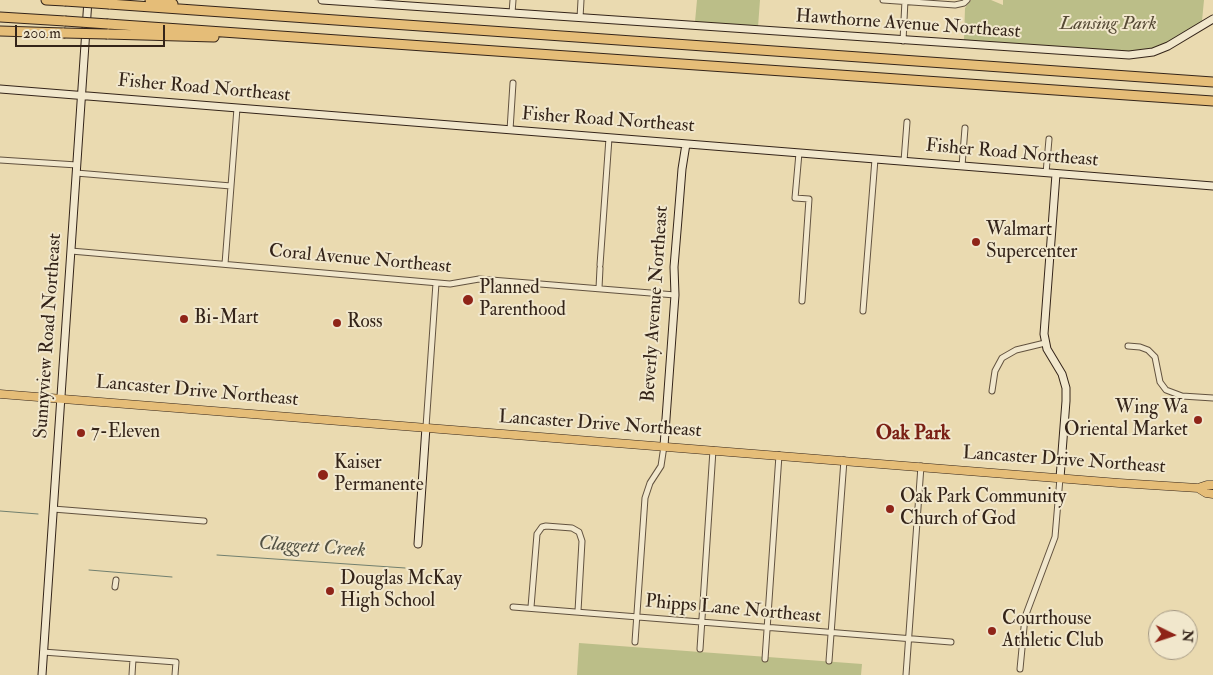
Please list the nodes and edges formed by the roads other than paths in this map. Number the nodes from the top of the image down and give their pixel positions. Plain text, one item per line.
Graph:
1 (46, 0) edge
2 (88, 0) edge
3 (150, 0) edge
4 (322, 0) edge
5 (513, 0) edge
6 (582, 0) edge
7 (883, 0) edge
8 (905, 1) edge
9 (966, 1) edge
10 (210, 11) junction
11 (512, 13) junction
12 (0, 17) edge
13 (580, 18) junction
14 (1213, 19) edge
15 (0, 31) edge
16 (299, 38) junction
17 (902, 40) junction
18 (1213, 82) edge
19 (513, 83) dead end
20 (0, 89) edge
21 (82, 95) junction
22 (1213, 101) edge
23 (237, 108) junction
24 (907, 122) dead end
25 (965, 128) dead end
26 (510, 130) junction
27 (609, 138) junction
28 (1049, 138) dead end
29 (686, 144) junction
30 (799, 153) junction
31 (875, 159) junction
32 (0, 160) edge
33 (904, 161) junction
34 (962, 166) junction
35 (77, 169) junction
36 (1046, 173) junction
37 (1056, 174) junction
38 (230, 186) junction
39 (1213, 186) edge
40 (71, 251) junction
41 (225, 264) junction
42 (436, 283) junction
43 (599, 288) junction
44 (675, 295) junction
45 (802, 301) dead end
46 (863, 311) dead end
47 (1045, 342) junction
48 (1128, 346) dead end
49 (992, 391) dead end
50 (0, 394) edge
51 (1213, 398) edge
52 (61, 399) junction
53 (426, 427) junction
54 (664, 446) junction
55 (713, 450) junction
56 (779, 455) junction
57 (844, 460) junction
58 (921, 466) junction
59 (1060, 478) junction
60 (1213, 485) edge
61 (1198, 488) junction
62 (1213, 494) edge
63 (53, 509) junction
64 (204, 521) dead end
65 (418, 544) dead end
66 (116, 580) dead end
67 (115, 587) dead end
68 (512, 607) dead end
69 (531, 607) junction
70 (578, 611) junction
71 (637, 617) junction
72 (702, 622) junction
73 (767, 628) junction
74 (832, 634) junction
75 (909, 639) junction
76 (635, 642) dead end
77 (951, 642) dead end
78 (700, 649) dead end
79 (43, 652) junction
80 (133, 659) junction
81 (765, 659) dead end
82 (829, 661) dead end
83 (1020, 669) dead end
84 (42, 675) edge
85 (132, 675) edge
86 (175, 675) edge
87 (906, 675) edge

1 - 10 highway, bridge
2 - 21 street, Sunnyview Road Northeast
3 - 10 highway
4 - 11 street, Hawthorne Avenue Northeast
5 - 11 street
6 - 13 street
7 - 8 street
8 - 9 street
8 - 17 street
10 - 18 highway
11 - 13 street, Hawthorne Avenue Northeast
12 - 16 highway, bridge
13 - 17 street, Hawthorne Avenue Northeast
14 - 17 street, Hawthorne Avenue Northeast
15 - 16 highway, bridge
16 - 22 highway
19 - 26 street
20 - 21 street, Fisher Road Northeast
21 - 23 street, Fisher Road Northeast
21 - 35 street, Sunnyview Road Northeast
23 - 26 street, Fisher Road Northeast
23 - 38 street
24 - 33 street
25 - 34 street
26 - 27 street, Fisher Road Northeast
27 - 29 street, Fisher Road Northeast
27 - 43 street
28 - 36 street
29 - 30 street, Fisher Road Northeast
29 - 44 street, Beverly Avenue Northeast
30 - 31 street, Fisher Road Northeast
30 - 45 street
31 - 33 street, Fisher Road Northeast
31 - 46 street
32 - 35 street
33 - 34 street, Fisher Road Northeast
34 - 36 street, Fisher Road Northeast
35 - 38 street
35 - 40 street, Sunnyview Road Northeast
36 - 37 street, Fisher Road Northeast
37 - 39 street, Fisher Road Northeast
37 - 47 street
38 - 41 street
40 - 41 street, Coral Avenue Northeast
40 - 52 street, Sunnyview Road Northeast
41 - 42 street, Coral Avenue Northeast
42 - 43 street, Coral Avenue Northeast
42 - 53 street
43 - 44 street, Coral Avenue Northeast
44 - 54 street, Beverly Avenue Northeast
47 - 49 street
47 - 59 street
48 - 51 street
50 - 52 main road, Lancaster Drive Northeast
52 - 53 main road, Lancaster Drive Northeast
52 - 63 street, Sunnyview Road Northeast
53 - 54 main road, Lancaster Drive Northeast
53 - 65 street
54 - 55 main road, Lancaster Drive Northeast
54 - 71 street, Beverly Avenue Northeast
55 - 56 main road, Lancaster Drive Northeast
55 - 72 street
56 - 57 main road, Lancaster Drive Northeast
56 - 73 street
57 - 58 main road, Lancaster Drive Northeast
57 - 74 street
58 - 59 main road, Lancaster Drive Northeast
58 - 75 street
59 - 61 main road, Lancaster Drive Northeast
59 - 83 street
60 - 61 main road, Lancaster Drive Northeast
61 - 62 main road, Lancaster Drive Northeast
63 - 64 street
63 - 79 street, Sunnyview Road Northeast
66 - 67 street
68 - 69 street, Phipps Lane Northeast
69 - 70 street, Phipps Lane Northeast
69 - 70 street
70 - 71 street, Phipps Lane Northeast
71 - 72 street, Phipps Lane Northeast
71 - 76 street, Beverly Avenue Northeast
72 - 73 street, Phipps Lane Northeast
72 - 78 street
73 - 74 street, Phipps Lane Northeast
73 - 81 street
74 - 75 street, Phipps Lane Northeast
74 - 82 street
75 - 77 street, Phipps Lane Northeast
75 - 87 street
79 - 80 street
79 - 84 street, Sunnyview Road Northeast
80 - 85 street
80 - 86 street

